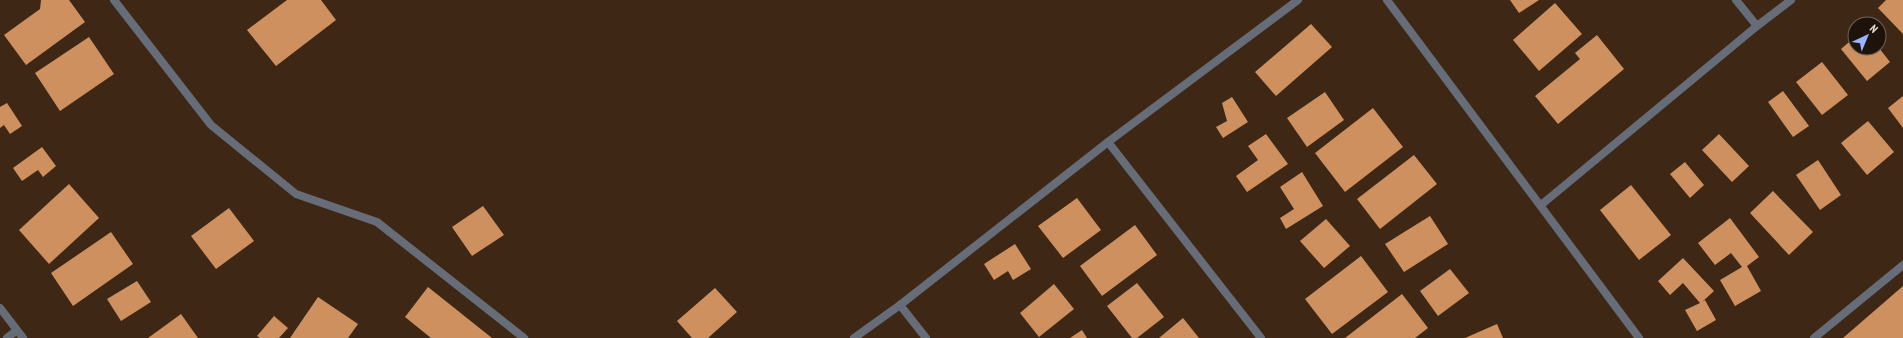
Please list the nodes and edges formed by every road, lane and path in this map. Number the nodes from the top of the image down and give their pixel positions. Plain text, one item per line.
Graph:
1 (114, 0) edge
2 (1298, 0) edge
3 (1387, 0) edge
4 (1736, 0) edge
5 (1791, 0) edge
6 (1756, 26) junction
7 (1108, 142) junction
8 (1541, 205) junction
9 (1903, 266) edge
10 (900, 305) junction
11 (0, 308) edge
12 (16, 330) junction
13 (7, 338) edge
14 (22, 338) edge
15 (524, 338) edge
16 (854, 338) edge
17 (926, 338) edge
18 (1261, 338) edge
19 (1639, 338) edge
20 (1814, 338) edge

1 - 15 street
2 - 7 street
3 - 8 street
4 - 6 street
5 - 6 street
6 - 8 street
7 - 10 street
7 - 18 street
8 - 19 street
9 - 20 street
10 - 16 street
10 - 17 street
11 - 12 street
12 - 13 street
12 - 14 street

